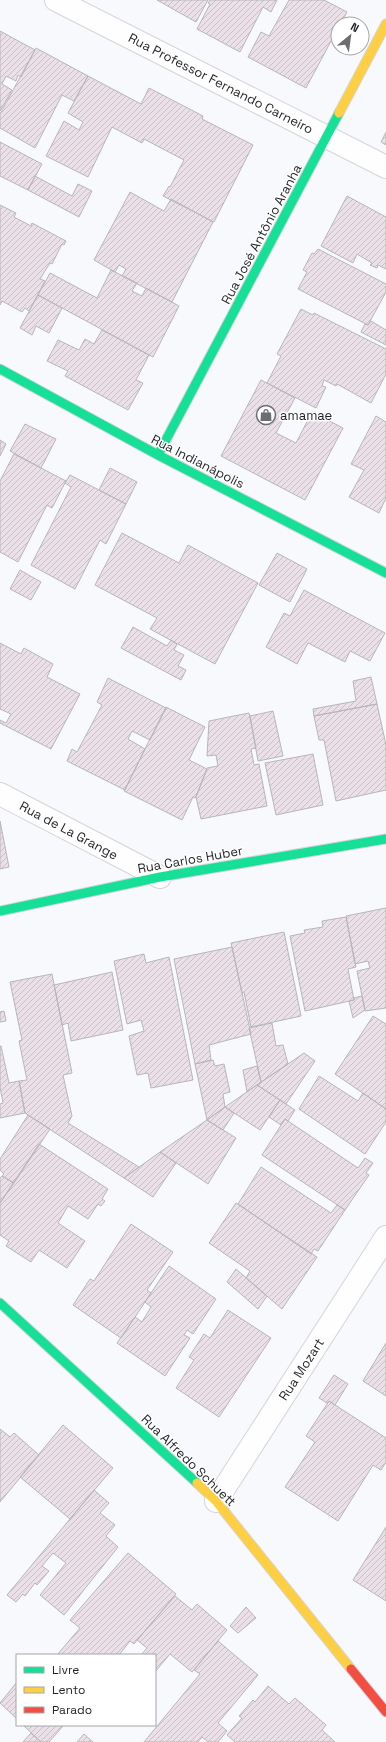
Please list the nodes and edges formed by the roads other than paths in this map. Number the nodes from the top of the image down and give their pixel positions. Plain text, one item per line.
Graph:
1 (56, 0) edge
2 (386, 24) edge
3 (327, 136) junction
4 (386, 167) edge
5 (0, 369) edge
6 (158, 455) junction
7 (386, 573) edge
8 (0, 794) edge
9 (386, 839) edge
10 (160, 877) junction
11 (0, 911) edge
12 (386, 1237) edge
13 (0, 1303) edge
14 (216, 1501) junction
15 (386, 1712) edge

1 - 3 street, Rua Professor Fernando Carneiro
2 - 3 street, Rua José Antônio Aranha
3 - 4 street, Rua Professor Fernando Carneiro
3 - 6 street, Rua José Antônio Aranha
5 - 6 street, Rua Indianápolis
6 - 7 street, Rua Indianápolis
8 - 10 street, Rua de La Grange
9 - 10 street, Rua Carlos Huber
10 - 11 street, Rua Carlos Huber
12 - 14 street, Rua Mozart
13 - 14 street, Rua Alfredo Schuett
14 - 15 street, Rua Alfredo Schuett

